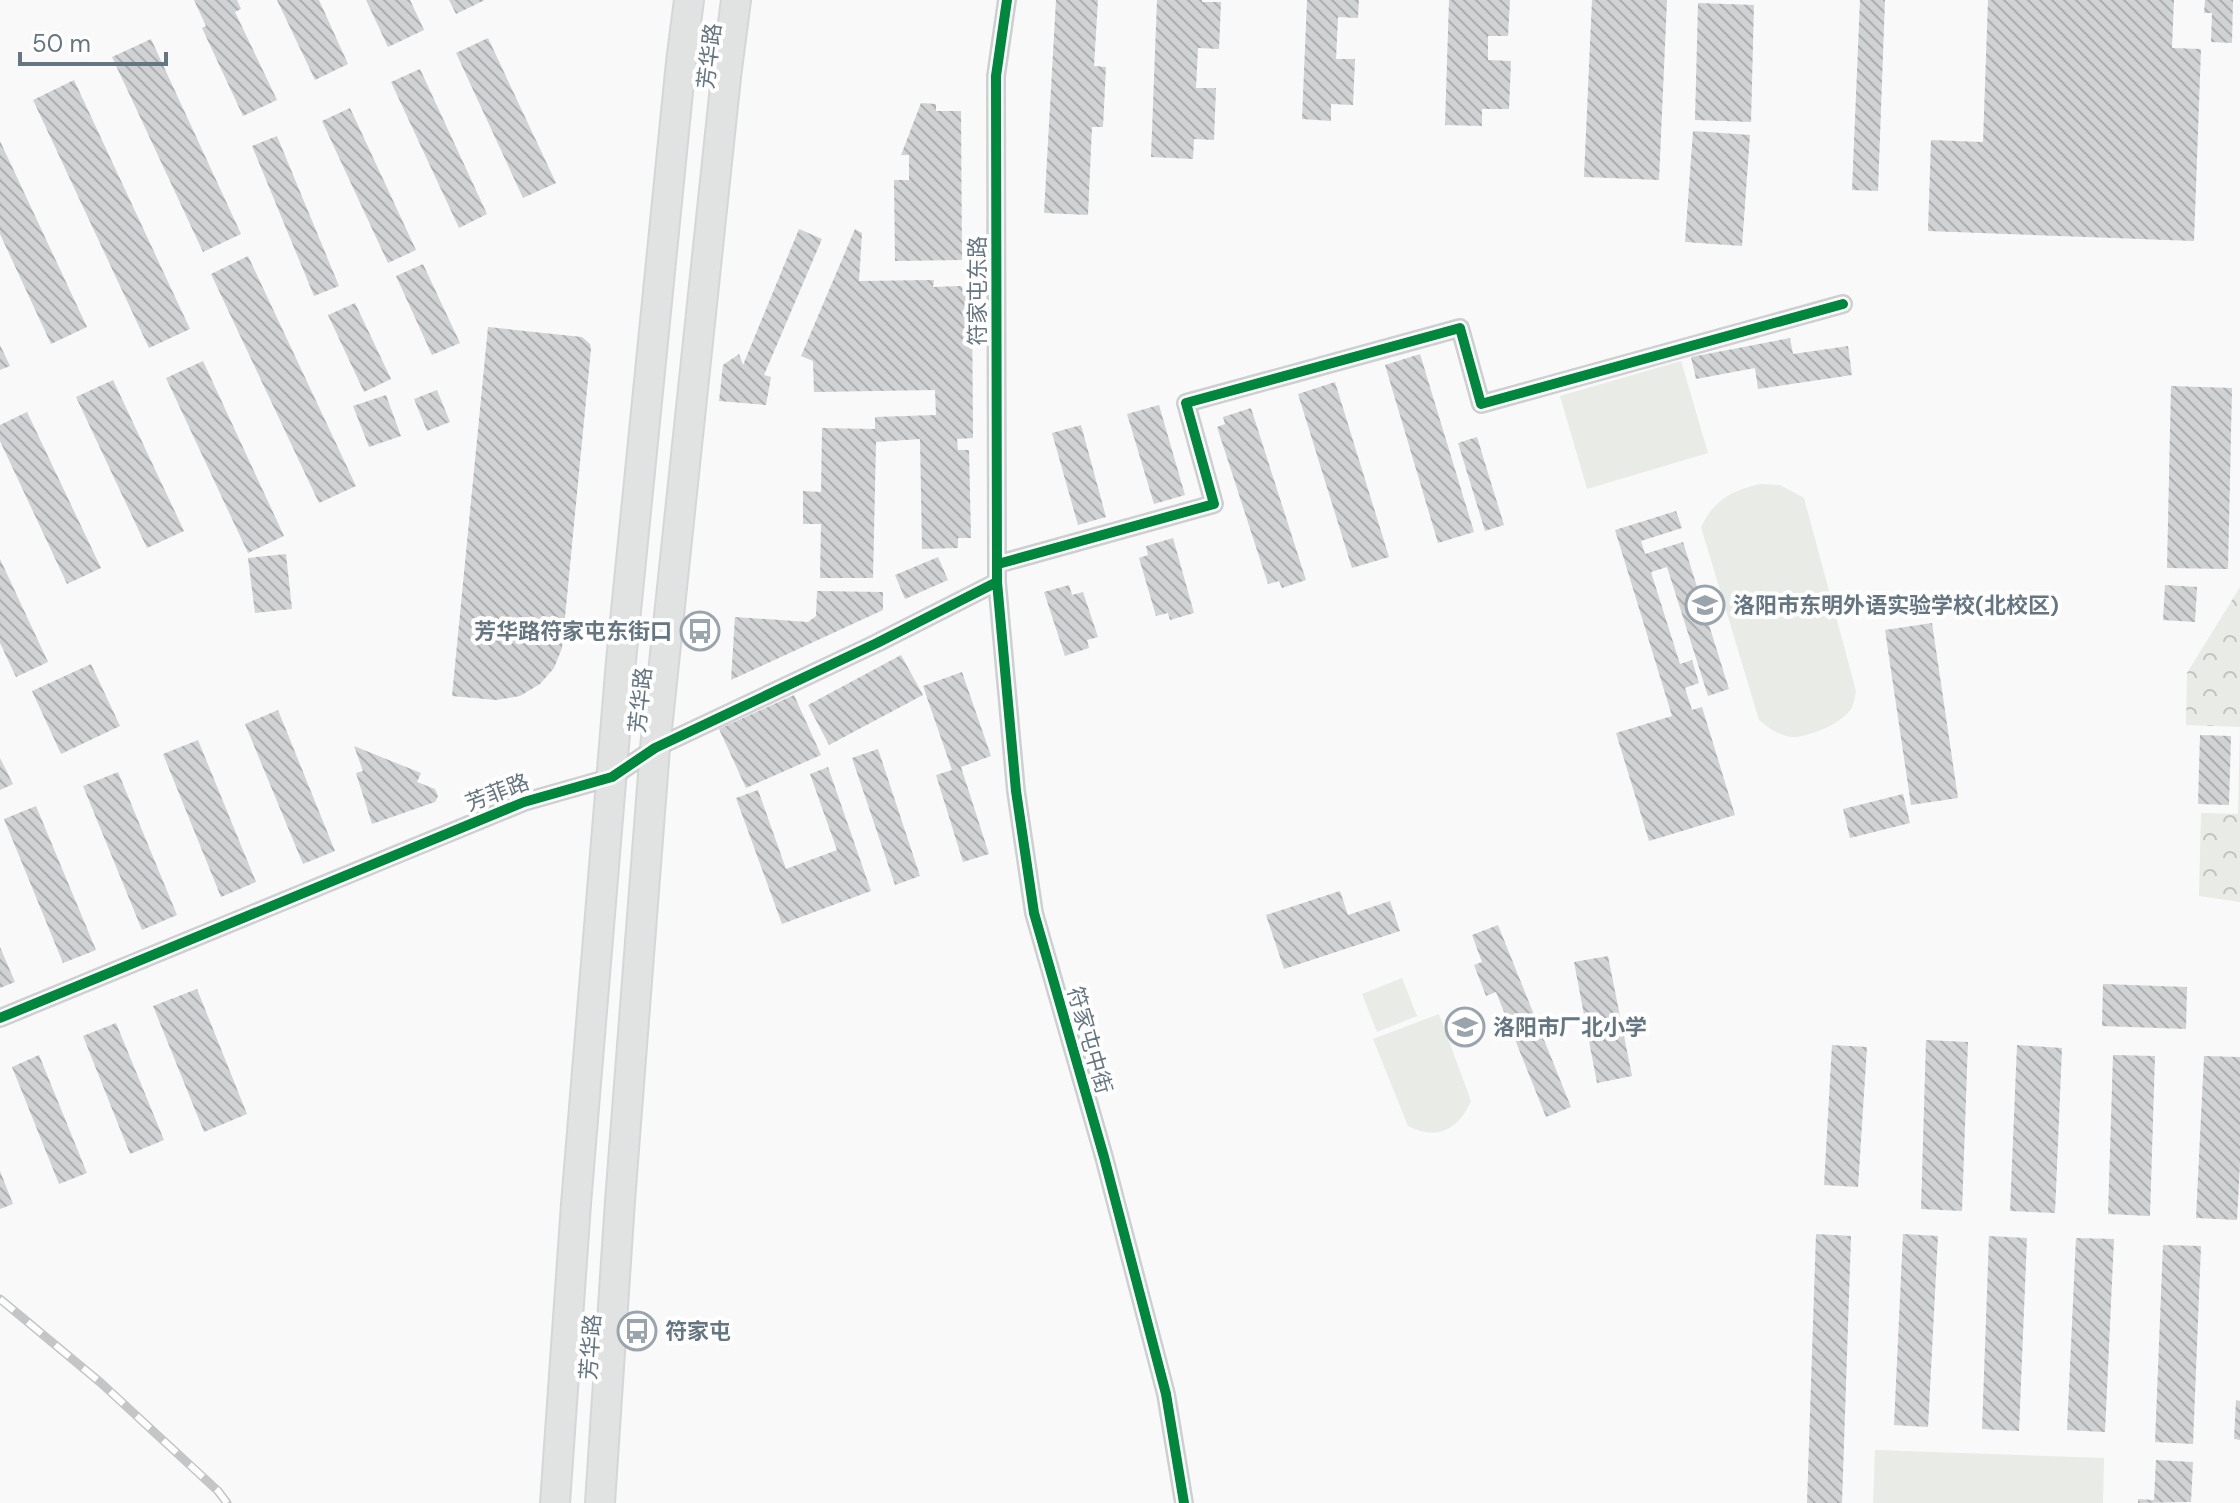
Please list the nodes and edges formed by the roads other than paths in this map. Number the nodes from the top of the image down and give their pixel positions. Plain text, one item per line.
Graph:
1 (689, 0) edge
2 (736, 0) edge
3 (1007, 0) edge
4 (1843, 304) dead end
5 (997, 573) junction
6 (655, 748) junction
7 (612, 777) junction
8 (0, 1018) edge
9 (555, 1503) edge
10 (600, 1503) edge
11 (1184, 1503) edge

1 - 7 main road, 芳华路
2 - 6 main road, 芳华路
3 - 5 street, 符家屯东路
4 - 5 street, 芳菲路
5 - 6 street, 芳菲路
5 - 11 street, 符家屯中街
6 - 7 street, 芳菲路
6 - 10 main road, 芳华路
7 - 8 street, 芳菲路
7 - 9 main road, 芳华路

